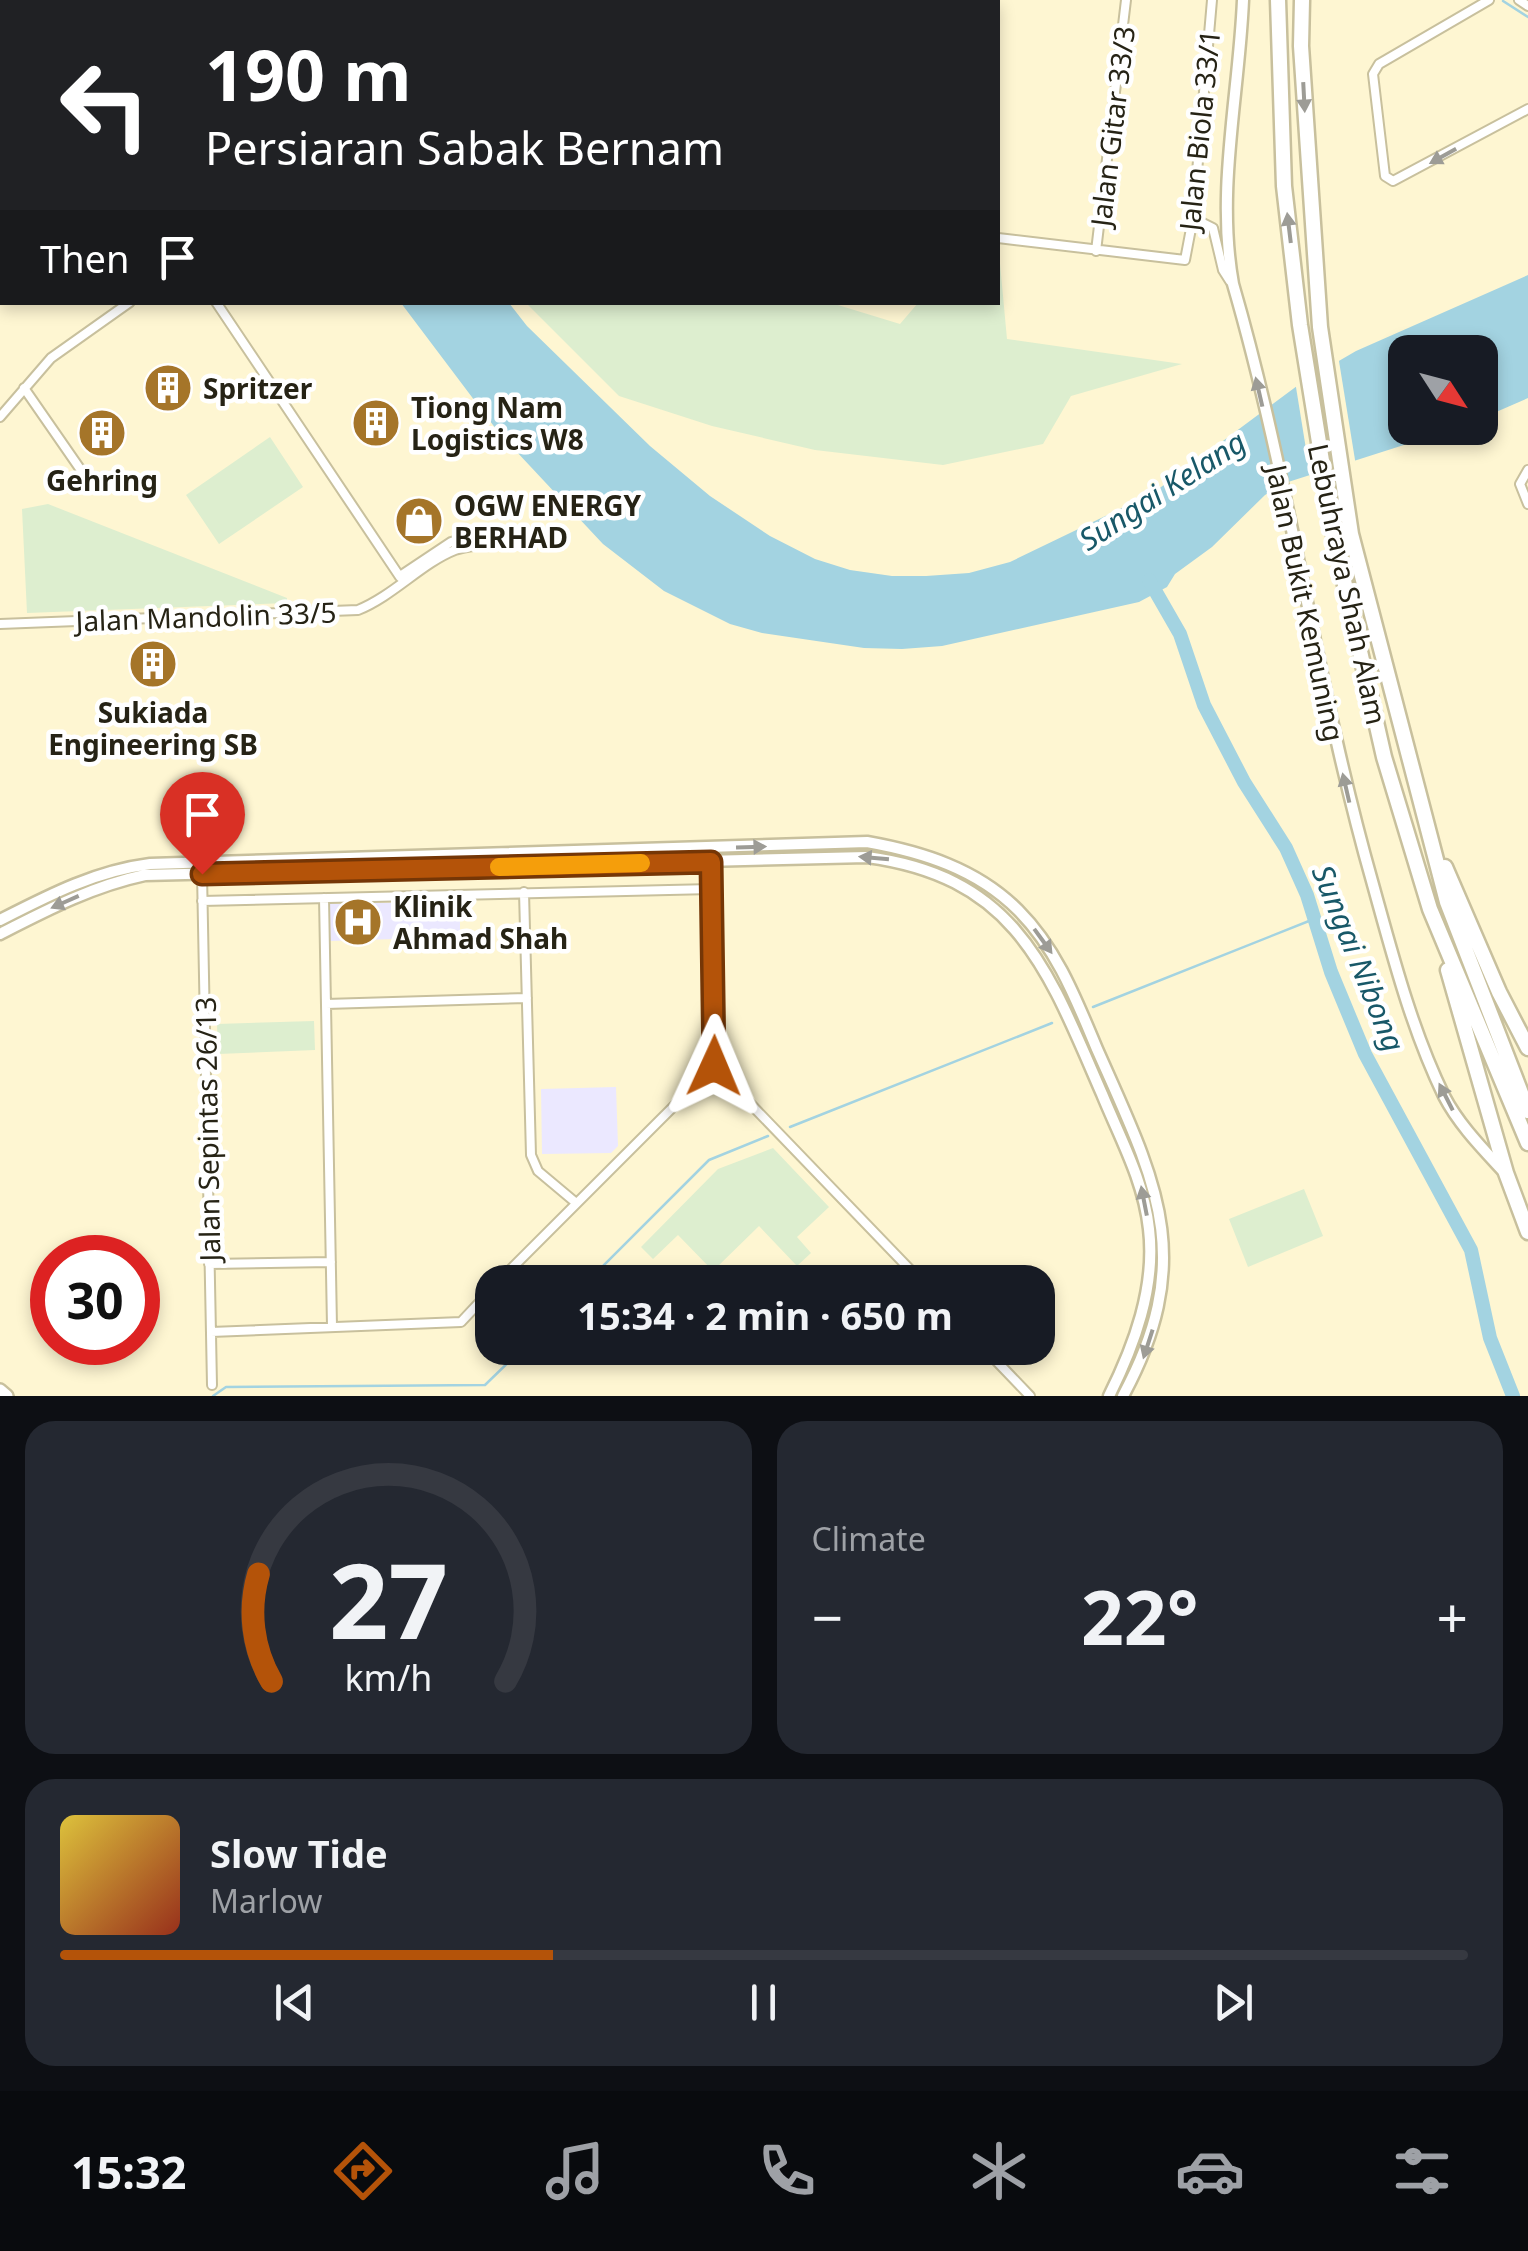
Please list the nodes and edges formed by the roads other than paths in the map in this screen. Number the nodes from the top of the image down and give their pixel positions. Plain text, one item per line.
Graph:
1 (1126, 0) edge
2 (1212, 0) edge
3 (1243, 0) edge
4 (1278, 0) edge
5 (1302, 0) edge
6 (1489, 0) edge
7 (1519, 0) edge
8 (1528, 6) edge
9 (1528, 109) edge
10 (1193, 218) junction
11 (1000, 238) edge
12 (1096, 251) junction
13 (1233, 284) junction
14 (126, 305) edge
15 (218, 305) edge
16 (24, 388) junction
17 (0, 417) edge
18 (1525, 474) edge
19 (84, 476) dead end
20 (1528, 504) edge
21 (403, 580) junction
22 (0, 624) edge
23 (1425, 826) junction
24 (711, 849) junction
25 (711, 862) junction
26 (202, 874) junction
27 (712, 889) junction
28 (524, 892) junction
29 (324, 898) junction
30 (202, 901) junction
31 (1430, 909) junction
32 (0, 920) edge
33 (0, 934) edge
34 (527, 998) junction
35 (326, 1004) junction
36 (1528, 1048) edge
37 (714, 1066) junction
38 (1528, 1111) edge
39 (1528, 1143) edge
40 (1506, 1174) junction
41 (575, 1202) junction
42 (1528, 1232) edge
43 (331, 1262) junction
44 (209, 1264) junction
45 (514, 1265) edge
46 (906, 1265) edge
47 (1144, 1299) junction
48 (1160, 1300) junction
49 (475, 1307) edge
50 (332, 1326) junction
51 (210, 1332) junction
52 (1000, 1365) edge
53 (212, 1385) dead end
54 (0, 1390) edge
55 (7, 1396) edge
56 (1030, 1396) edge
57 (1109, 1396) edge
58 (1123, 1396) edge

1 - 12 street, Jalan Gitar 33/3
2 - 10 street, Jalan Biola 33/1
3 - 13 street, Jalan Bukit Kemuning
31 -> 4 highway, Lebuhraya Shah Alam
5 -> 23 highway, Lebuhraya Shah Alam
9 -> 6 street
7 - 8 street
10 - 12 street, Jalan Biola 33/1
10 - 13 street
11 - 12 street
40 -> 13 street, Jalan Bukit Kemuning
14 - 16 street
15 - 21 street
16 - 17 street
16 - 19 street
18 - 20 street
21 - 21 street
21 - 22 street, Jalan Mandolin 33/5
23 - 36 highway
23 - 38 highway, Lebuhraya Shah Alam
24 - 25 street
24 - 32 street
24 -> 48 street
25 - 26 street
25 - 27 street
47 -> 25 street
26 - 30 street, Jalan Sepintas 26/13
26 -> 33 street
27 - 28 street
27 - 37 street
28 - 29 street
28 - 34 street
29 - 30 street
29 - 35 street
30 - 44 street, Jalan Sepintas 26/13
31 - 39 highway, Lebuhraya Shah Alam
31 - 40 highway
34 - 35 street
34 - 41 street
35 - 43 street
37 - 41 street
37 - 46 street
40 - 42 highway
41 - 45 street
43 - 44 street
43 - 50 street
44 - 51 street, Jalan Sepintas 26/13
47 - 48 street
47 - 57 street
48 -> 58 street
49 - 50 street
50 - 51 street
51 - 53 street, Jalan Sepintas 26/13
52 - 56 street
54 - 55 main road

